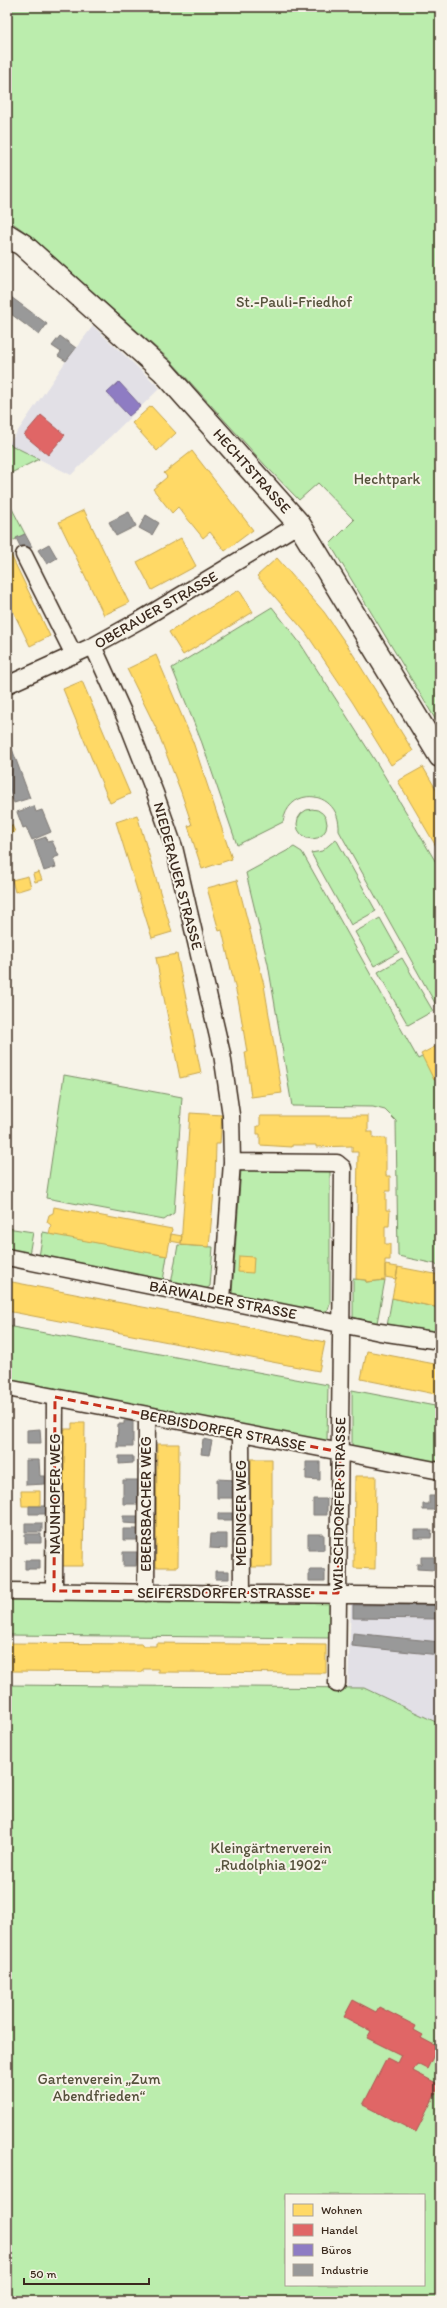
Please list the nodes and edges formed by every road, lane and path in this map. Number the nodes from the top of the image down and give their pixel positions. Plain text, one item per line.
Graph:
1 (7, 235) edge
2 (299, 524) junction
3 (24, 555) dead end
4 (93, 646) junction
5 (74, 655) junction
6 (7, 685) edge
7 (440, 756) edge
8 (232, 1162) junction
9 (7, 1257) edge
10 (222, 1300) junction
11 (341, 1324) junction
12 (440, 1341) edge
13 (7, 1388) edge
14 (55, 1397) junction
15 (147, 1415) junction
16 (241, 1433) junction
17 (340, 1452) junction
18 (440, 1471) edge
19 (7, 1591) edge
20 (54, 1592) junction
21 (146, 1593) junction
22 (338, 1593) junction
23 (242, 1594) junction
24 (440, 1596) edge
25 (337, 1684) dead end

1 - 2 street, HECHTSTRASSE
2 - 4 street, OBERAUER STRASSE
2 - 7 street, HECHTSTRASSE
3 - 5 street
4 - 5 street, OBERAUER STRASSE
4 - 8 street, NIEDERAUER STRASSE
5 - 6 street, OBERAUER STRASSE
8 - 10 street, NIEDERAUER STRASSE
8 - 11 street, WILSCHDORFER STRASSE
9 - 10 street, BÄRWALDER STRASSE
10 - 11 street, BÄRWALDER STRASSE
11 - 12 street, BÄRWALDER STRASSE
11 - 17 street, WILSCHDORFER STRASSE
13 - 14 street, BERBISDORFER STRASSE
14 - 15 street, BERBISDORFER STRASSE
14 - 20 street, NAUNHOFER WEG
15 - 16 street, BERBISDORFER STRASSE
15 - 21 street, EBERSBACHER WEG
16 - 17 street, BERBISDORFER STRASSE
16 - 23 street, MEDINGER WEG
17 - 18 street, BERBISDORFER STRASSE
17 - 22 street, WILSCHDORFER STRASSE
19 - 20 street, SEIFERSDORFER STRASSE
20 - 21 street, SEIFERSDORFER STRASSE
21 - 23 street, SEIFERSDORFER STRASSE
22 - 23 street, SEIFERSDORFER STRASSE
22 - 24 street, SEIFERSDORFER STRASSE
22 - 25 street, WILSCHDORFER STRASSE

